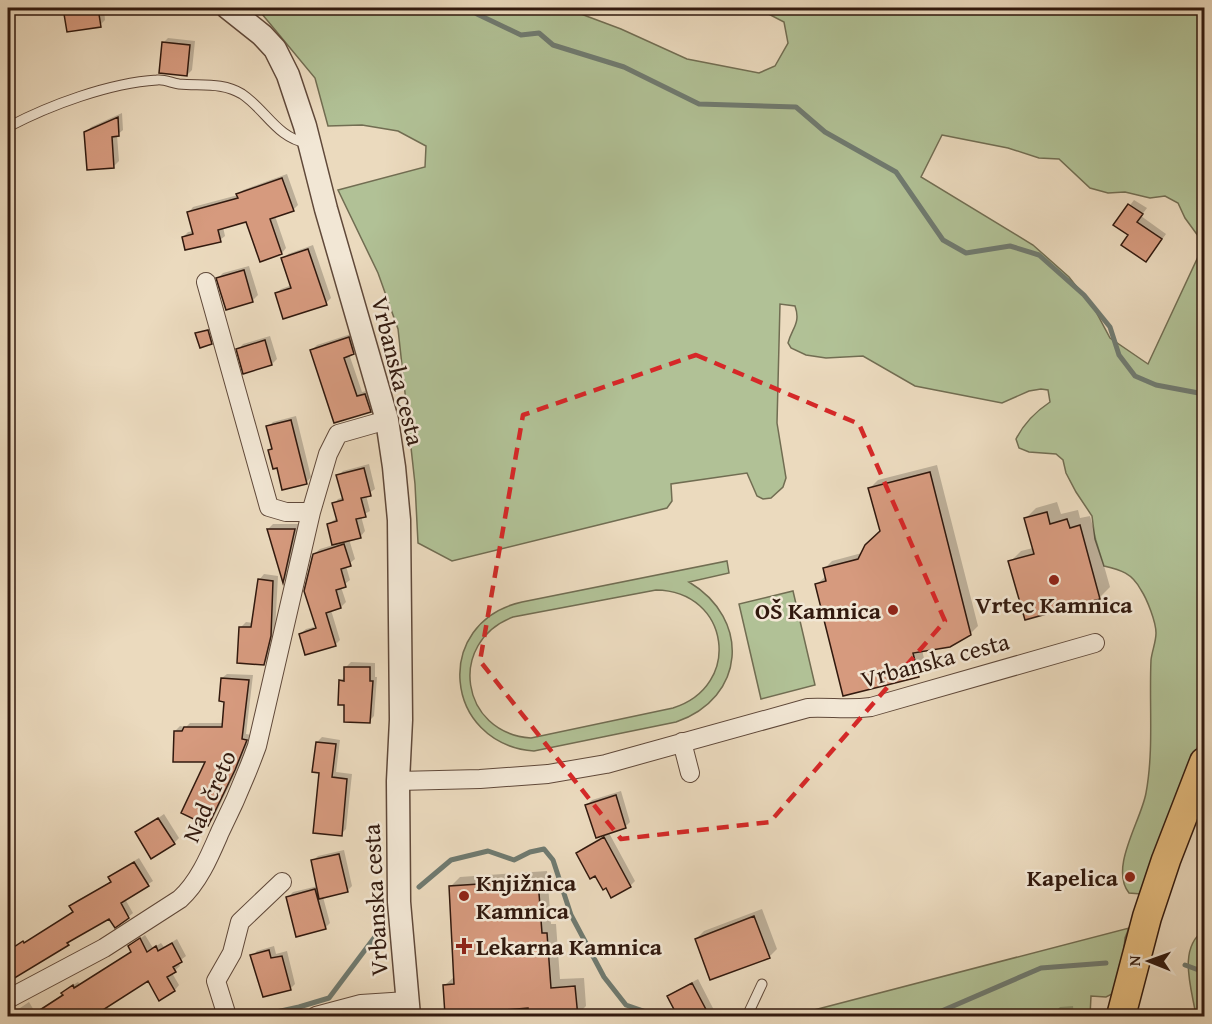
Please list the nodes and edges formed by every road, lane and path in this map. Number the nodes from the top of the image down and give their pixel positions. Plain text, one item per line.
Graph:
1 (228, 8) edge
2 (8, 127) edge
3 (310, 143) junction
4 (206, 282) dead end
5 (387, 420) junction
6 (311, 512) junction
7 (1095, 643) dead end
8 (682, 742) junction
9 (1204, 762) edge
10 (690, 773) dead end
11 (398, 781) junction
12 (282, 882) dead end
13 (762, 984) dead end
14 (8, 999) edge
15 (408, 1009) edge
16 (320, 1016) edge
17 (227, 1017) edge
18 (747, 1017) edge
19 (1121, 1017) edge

1 - 3 street, Vrbanska cesta
2 - 3 lane
3 - 5 street, Vrbanska cesta
4 - 6 street
5 - 6 street, Nad čreto
5 - 11 street, Vrbanska cesta
6 - 14 street, Nad čreto
7 - 8 street, Vrbanska cesta
8 - 10 street
8 - 11 street, Vrbanska cesta
9 - 19 main road
11 - 15 street, Vrbanska cesta
12 - 17 street
13 - 18 lane
15 - 16 street

